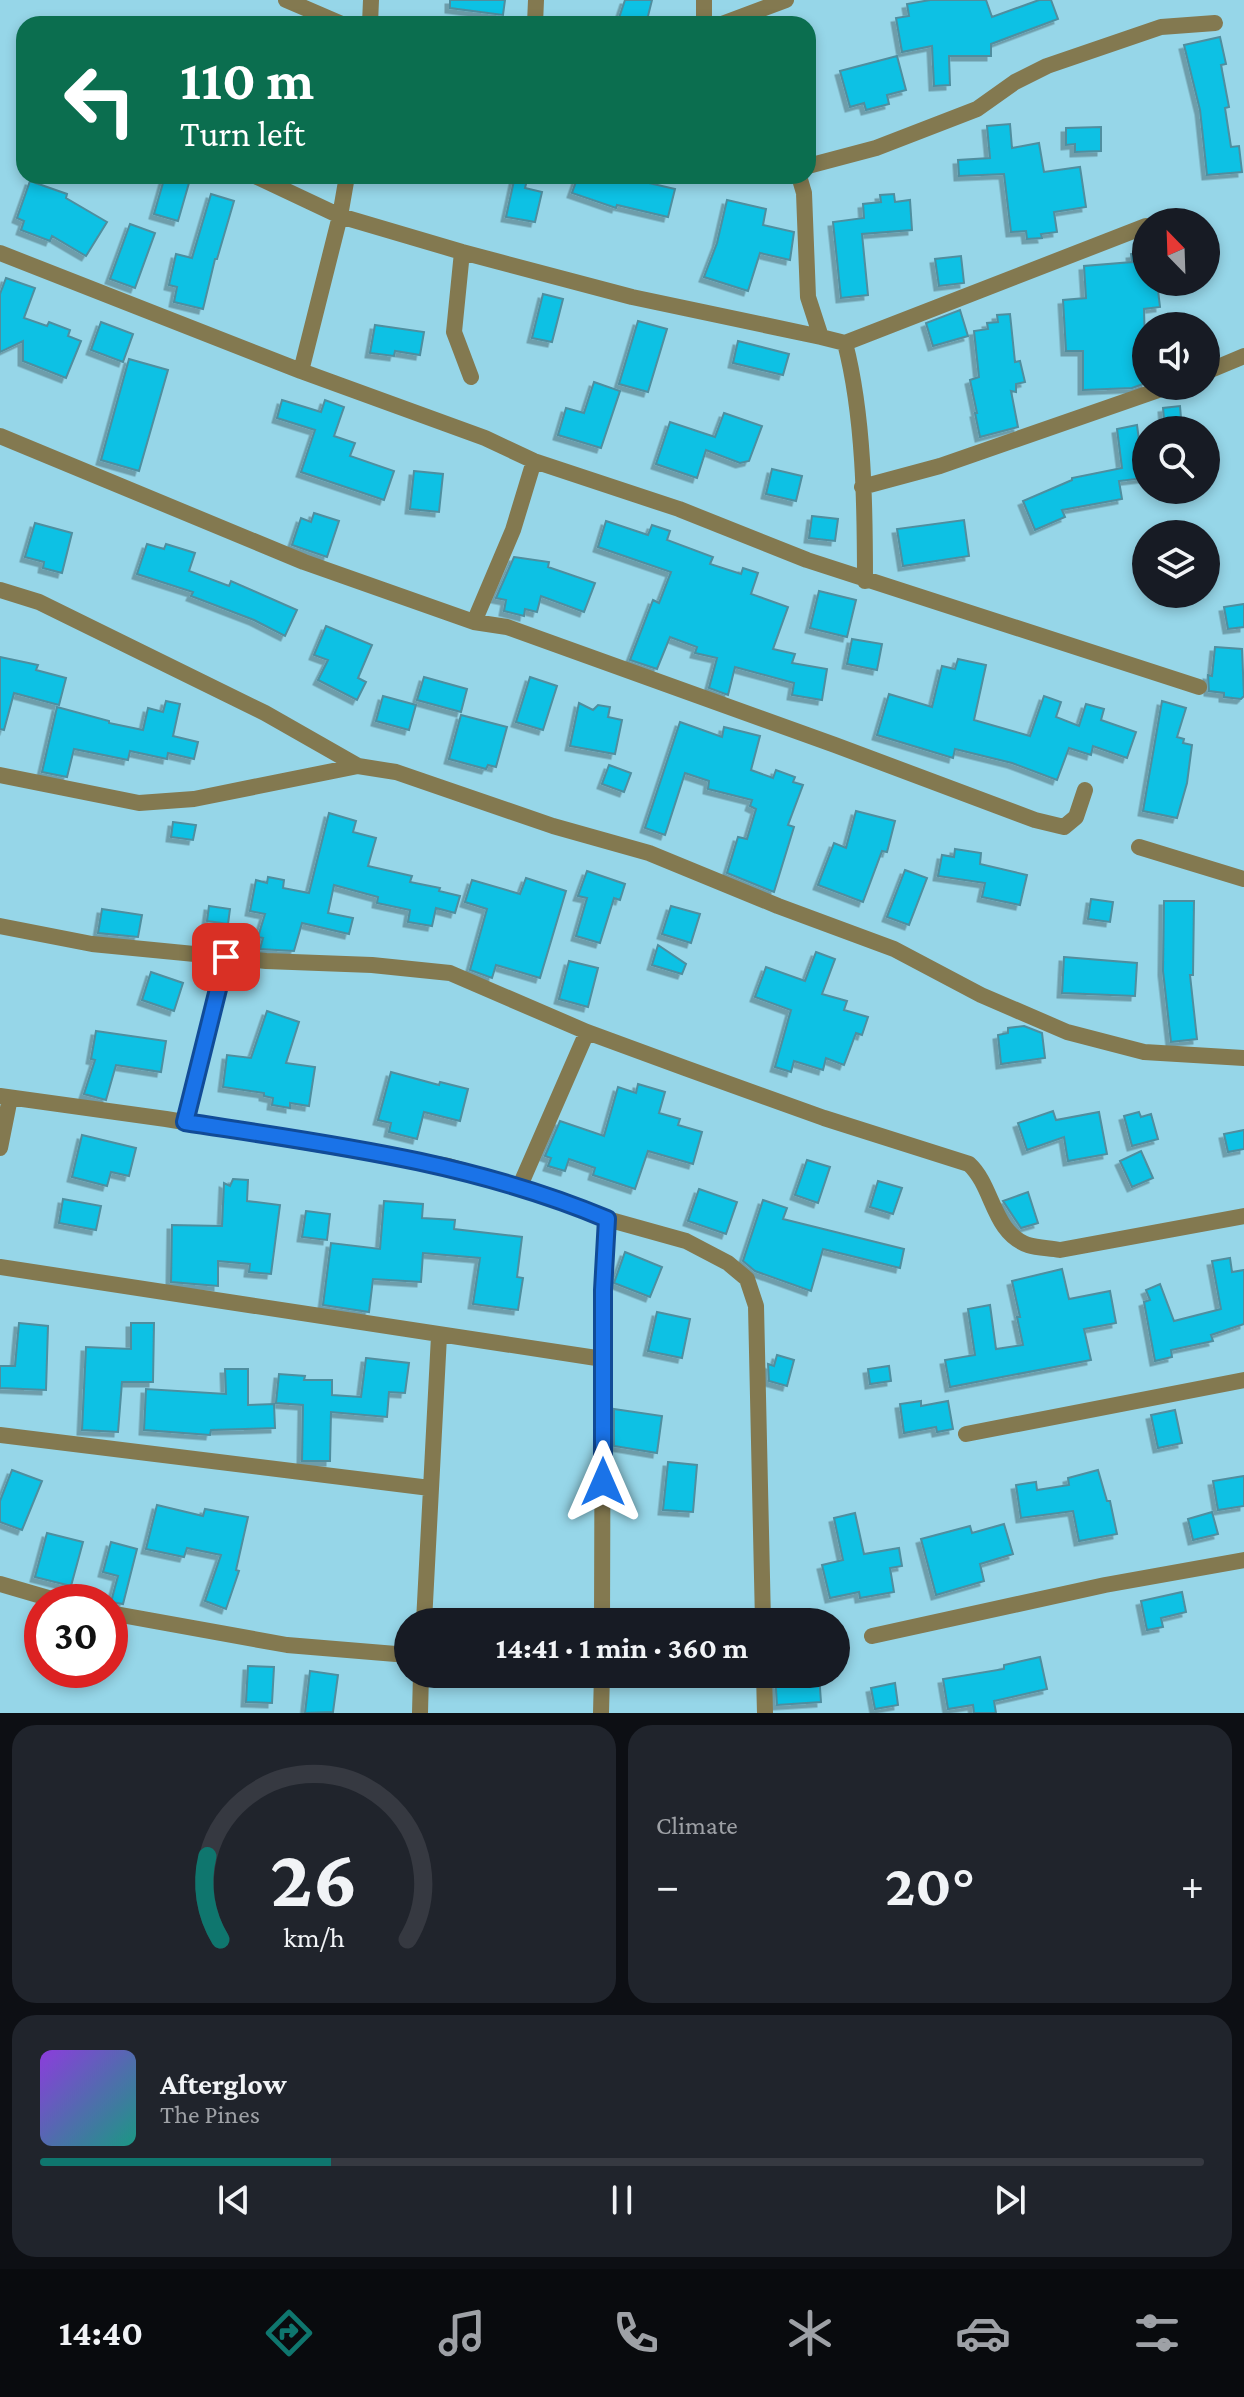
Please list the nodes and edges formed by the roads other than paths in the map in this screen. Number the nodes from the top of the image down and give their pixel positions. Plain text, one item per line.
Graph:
1 (286, 0) edge
2 (786, 0) edge
3 (323, 16) edge
4 (743, 16) edge
5 (1215, 23) dead end
6 (816, 164) edge
7 (272, 184) edge
8 (346, 184) edge
9 (801, 184) edge
10 (340, 216) junction
11 (1132, 232) edge
12 (462, 252) junction
13 (0, 253) edge
14 (821, 337) junction
15 (845, 343) junction
16 (1244, 356) edge
17 (1220, 366) edge
18 (301, 371) junction
19 (471, 377) dead end
20 (1132, 399) edge
21 (0, 436) edge
22 (534, 461) junction
23 (862, 487) junction
24 (865, 581) junction
25 (0, 590) edge
26 (474, 622) junction
27 (1199, 687) dead end
28 (358, 766) junction
29 (0, 775) edge
30 (1085, 790) dead end
31 (1139, 847) dead end
32 (1244, 879) edge
33 (0, 926) edge
34 (226, 957) junction
35 (587, 1032) junction
36 (1244, 1058) edge
37 (5, 1097) edge
38 (185, 1122) junction
39 (0, 1148) edge
40 (519, 1188) junction
41 (1244, 1216) edge
42 (607, 1219) junction
43 (0, 1267) edge
44 (439, 1336) junction
45 (603, 1359) junction
46 (1244, 1380) edge
47 (966, 1434) dead end
48 (0, 1435) edge
49 (430, 1488) junction
50 (1244, 1560) edge
51 (0, 1584) edge
52 (24, 1591) edge
53 (425, 1608) edge
54 (602, 1608) edge
55 (763, 1608) edge
56 (128, 1616) edge
57 (872, 1636) dead end
58 (394, 1654) edge
59 (421, 1688) edge
60 (602, 1688) edge
61 (764, 1688) edge
62 (420, 1713) edge
63 (601, 1713) edge
64 (765, 1713) edge

1 - 3 street
2 - 4 street
5 - 6 street
7 - 10 street
8 - 10 street
9 - 14 street
10 - 12 street
10 - 18 street
11 - 15 street
12 - 14 street
12 - 19 street
13 - 18 street
14 - 15 street
15 - 23 street
16 - 17 street
18 - 22 street
20 - 23 street
21 - 26 street
22 - 24 street
22 - 26 street
23 - 24 street
24 - 27 street
25 - 28 street
26 - 30 street
28 - 29 street
28 - 36 street
31 - 32 street
33 - 34 street
34 - 35 street
34 - 38 street
35 - 40 street
35 - 41 street
37 - 38 street
37 - 39 street
38 - 40 street
40 - 42 street
42 - 45 street
42 - 55 street
43 - 44 street
44 - 45 street
44 - 49 street
45 - 54 street
46 - 47 street
48 - 49 street
49 - 53 street
50 - 57 street
51 - 52 street
56 - 58 street
59 - 62 street
60 - 63 street
61 - 64 street

